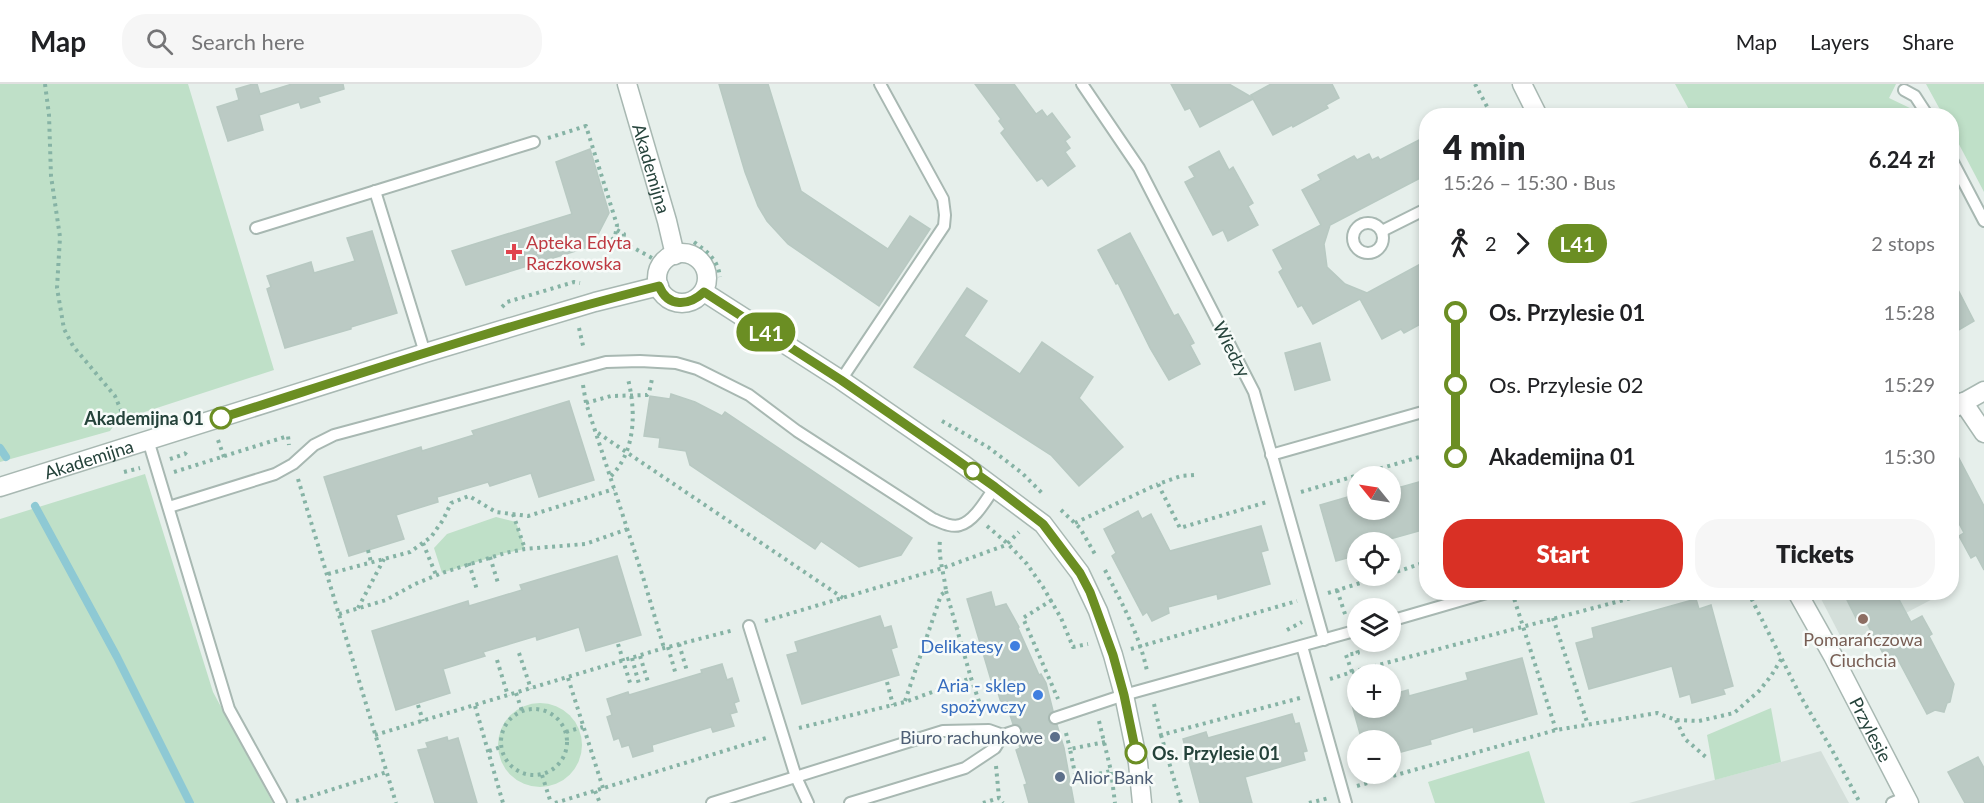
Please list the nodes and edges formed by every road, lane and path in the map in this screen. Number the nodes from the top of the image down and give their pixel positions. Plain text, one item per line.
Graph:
1 (45, 84) edge
2 (627, 84) edge
3 (880, 84) edge
4 (1082, 84) edge
5 (1475, 84) edge
6 (1522, 84) edge
7 (1904, 90) dead end
8 (1488, 108) edge
9 (1534, 108) edge
10 (1923, 108) edge
11 (534, 142) joint
12 (1959, 173) edge
13 (375, 191) junction
14 (1419, 212) edge
15 (1984, 221) edge
16 (668, 222) junction
17 (256, 228) dead end
18 (617, 230) junction
19 (1382, 231) dead end
20 (623, 242) junction
21 (657, 249) dead end
22 (675, 255) junction
23 (652, 258) junction
24 (648, 265) dead end
25 (584, 284) dead end
26 (725, 284) dead end
27 (659, 286) junction
28 (704, 292) junction
29 (500, 309) dead end
30 (589, 323) dead end
31 (425, 353) junction
32 (624, 362) junction
33 (588, 367) junction
34 (841, 380) junction
35 (1984, 391) edge
36 (1959, 404) edge
37 (1959, 407) edge
38 (1419, 413) edge
39 (933, 418) dead end
40 (127, 426) dead end
41 (597, 433) junction
42 (1984, 433) edge
43 (148, 440) junction
44 (627, 453) junction
45 (1271, 455) junction
46 (293, 464) junction
47 (159, 476) junction
48 (611, 477) junction
49 (1158, 484) dead end
50 (0, 487) edge
51 (995, 487) junction
52 (614, 489) junction
53 (1046, 497) dead end
54 (1054, 504) dead end
55 (169, 507) junction
56 (513, 514) junction
57 (1029, 514) junction
58 (942, 522) junction
59 (1075, 524) junction
60 (628, 529) junction
61 (423, 543) junction
62 (525, 549) junction
63 (368, 550) dead end
64 (490, 557) junction
65 (384, 559) junction
66 (371, 562) junction
67 (469, 563) junction
68 (1419, 564) edge
69 (943, 568) junction
70 (1401, 570) edge
71 (328, 574) junction
72 (436, 575) junction
73 (498, 583) dead end
74 (1349, 586) edge
75 (477, 590) dead end
76 (946, 591) junction
77 (1312, 597) junction
78 (843, 598) junction
79 (1052, 600) dead end
80 (1462, 600) edge
81 (1515, 600) edge
82 (1623, 600) edge
83 (1752, 600) edge
84 (1802, 600) edge
85 (357, 609) junction
86 (339, 614) junction
87 (1401, 618) edge
88 (1553, 618) junction
89 (748, 626) junction
90 (1523, 626) junction
91 (1347, 633) edge
92 (1324, 640) junction
93 (679, 644) junction
94 (618, 645) dead end
95 (1141, 646) junction
96 (1302, 646) junction
97 (666, 648) junction
98 (519, 653) dead end
99 (640, 656) junction
100 (632, 658) junction
101 (1782, 658) junction
102 (497, 660) dead end
103 (624, 660) junction
104 (687, 671) dead end
105 (676, 675) dead end
106 (568, 678) junction
107 (971, 678) junction
108 (648, 682) dead end
109 (887, 682) dead end
110 (639, 684) dead end
111 (631, 686) dead end
112 (1151, 688) junction
113 (531, 689) junction
114 (1333, 689) dead end
115 (516, 693) junction
116 (1124, 695) junction
117 (508, 696) junction
118 (1302, 697) dead end
119 (905, 702) junction
120 (1059, 702) dead end
121 (417, 705) dead end
122 (893, 705) junction
123 (475, 706) junction
124 (522, 711) junction
125 (1055, 718) dead end
126 (1676, 720) junction
127 (423, 721) junction
128 (1588, 725) junction
129 (583, 727) junction
130 (989, 730) junction
131 (1556, 730) junction
132 (1015, 731) dead end
133 (566, 732) junction
134 (782, 733) junction
135 (375, 735) junction
136 (1003, 735) junction
137 (1161, 735) junction
138 (1105, 742) dead end
139 (501, 747) junction
140 (995, 748) junction
141 (489, 751) junction
142 (1707, 758) dead end
143 (1111, 771) dead end
144 (387, 772) junction
145 (542, 775) junction
146 (796, 777) junction
147 (603, 788) junction
148 (595, 791) junction
149 (999, 798) junction
150 (1345, 799) edge
151 (1902, 801) edge
152 (281, 803) edge
153 (291, 803) edge
154 (396, 803) edge
155 (503, 803) edge
156 (553, 803) edge
157 (600, 803) edge
158 (712, 803) edge
159 (808, 803) edge
160 (850, 803) edge
161 (983, 803) edge
162 (1003, 803) edge
163 (1142, 803) edge
164 (1181, 803) edge
165 (1309, 803) edge
166 (1860, 803) edge

1 - 40 path
2 - 16 street, Akademijna
3 - 34 lane
4 - 45 lane, Wiedzy
5 - 8 path
6 - 9 street
7 - 10 lane
11 - 13 lane
11 - 18 path
12 - 15 lane
13 - 17 lane
13 - 31 lane
14 - 19 lane
16 - 22 street, Akademijna
16 - 26 path
18 - 20 path
18 - 20 path
20 - 23 path
21 - 23 path
22 - 27 street
22 - 28 street
23 - 24 path
25 - 29 path
27 - 28 street
27 - 31 street, Akademijna
28 - 34 street
30 - 33 path
31 - 43 street, Akademijna
32 - 33 lane
32 - 44 path
32 - 58 lane
33 - 41 path
33 - 46 lane
34 - 51 street
35 - 36 street
37 - 42 street
38 - 45 lane
39 - 53 path
41 - 44 path
41 - 48 path
43 - 47 lane
43 - 50 street, Akademijna
44 - 48 path
44 - 78 path
45 - 77 lane, Wiedzy
46 - 47 path
46 - 55 lane
46 - 71 path
47 - 55 lane
48 - 52 path
49 - 59 path
51 - 57 street
51 - 58 lane
52 - 56 path
52 - 60 path
54 - 59 path
55 - 152 lane
56 - 61 path
56 - 62 path
57 - 69 path
57 - 116 street
58 - 69 path
59 - 95 path
60 - 62 path
60 - 97 path
61 - 65 path
61 - 72 path
62 - 64 path
63 - 66 path
64 - 67 path
64 - 73 path
65 - 66 path
65 - 85 path
66 - 71 path
67 - 72 path
67 - 75 path
68 - 70 path
69 - 76 path
69 - 78 path
71 - 86 path
72 - 85 path
74 - 77 path
76 - 107 path
76 - 119 path
77 - 92 lane, Wiedzy
77 - 95 path
78 - 89 path
79 - 120 path
80 - 87 lane
81 - 90 path
82 - 88 path
83 - 101 path
84 - 151 street, Przylesie
85 - 86 path
86 - 135 path
88 - 90 path
88 - 128 path
89 - 93 path
89 - 134 lane
90 - 114 path
90 - 131 path
91 - 92 lane
92 - 96 lane
93 - 97 path
93 - 104 path
94 - 103 path
95 - 112 path
96 - 112 lane
96 - 150 lane
97 - 99 path
97 - 105 path
98 - 113 path
99 - 100 path
99 - 108 path
100 - 103 path
100 - 110 path
101 - 126 path
101 - 166 path
102 - 117 path
103 - 106 path
103 - 111 path
106 - 113 path
106 - 129 path
107 - 119 path
107 - 130 path
109 - 122 path
112 - 116 lane
112 - 137 path
113 - 115 path
115 - 117 path
115 - 124 path
116 - 125 lane
116 - 163 street
117 - 123 path
118 - 137 path
119 - 122 path
121 - 127 path
122 - 134 path
123 - 127 path
123 - 141 path
124 - 133 path
124 - 139 path
126 - 128 path
126 - 142 path
127 - 135 path
128 - 131 path
129 - 133 path
129 - 147 path
130 - 136 lane
130 - 146 lane
131 - 150 path
132 - 136 lane
133 - 145 path
134 - 146 lane
134 - 147 path
135 - 144 path
136 - 140 lane
137 - 164 path
138 - 143 path
139 - 141 path
139 - 145 path
140 - 149 path
140 - 160 lane
141 - 155 path
144 - 153 path
144 - 154 path
145 - 156 path
146 - 158 lane
146 - 159 lane
147 - 148 path
148 - 156 path
148 - 157 path
149 - 161 path
149 - 162 path
150 - 165 path

